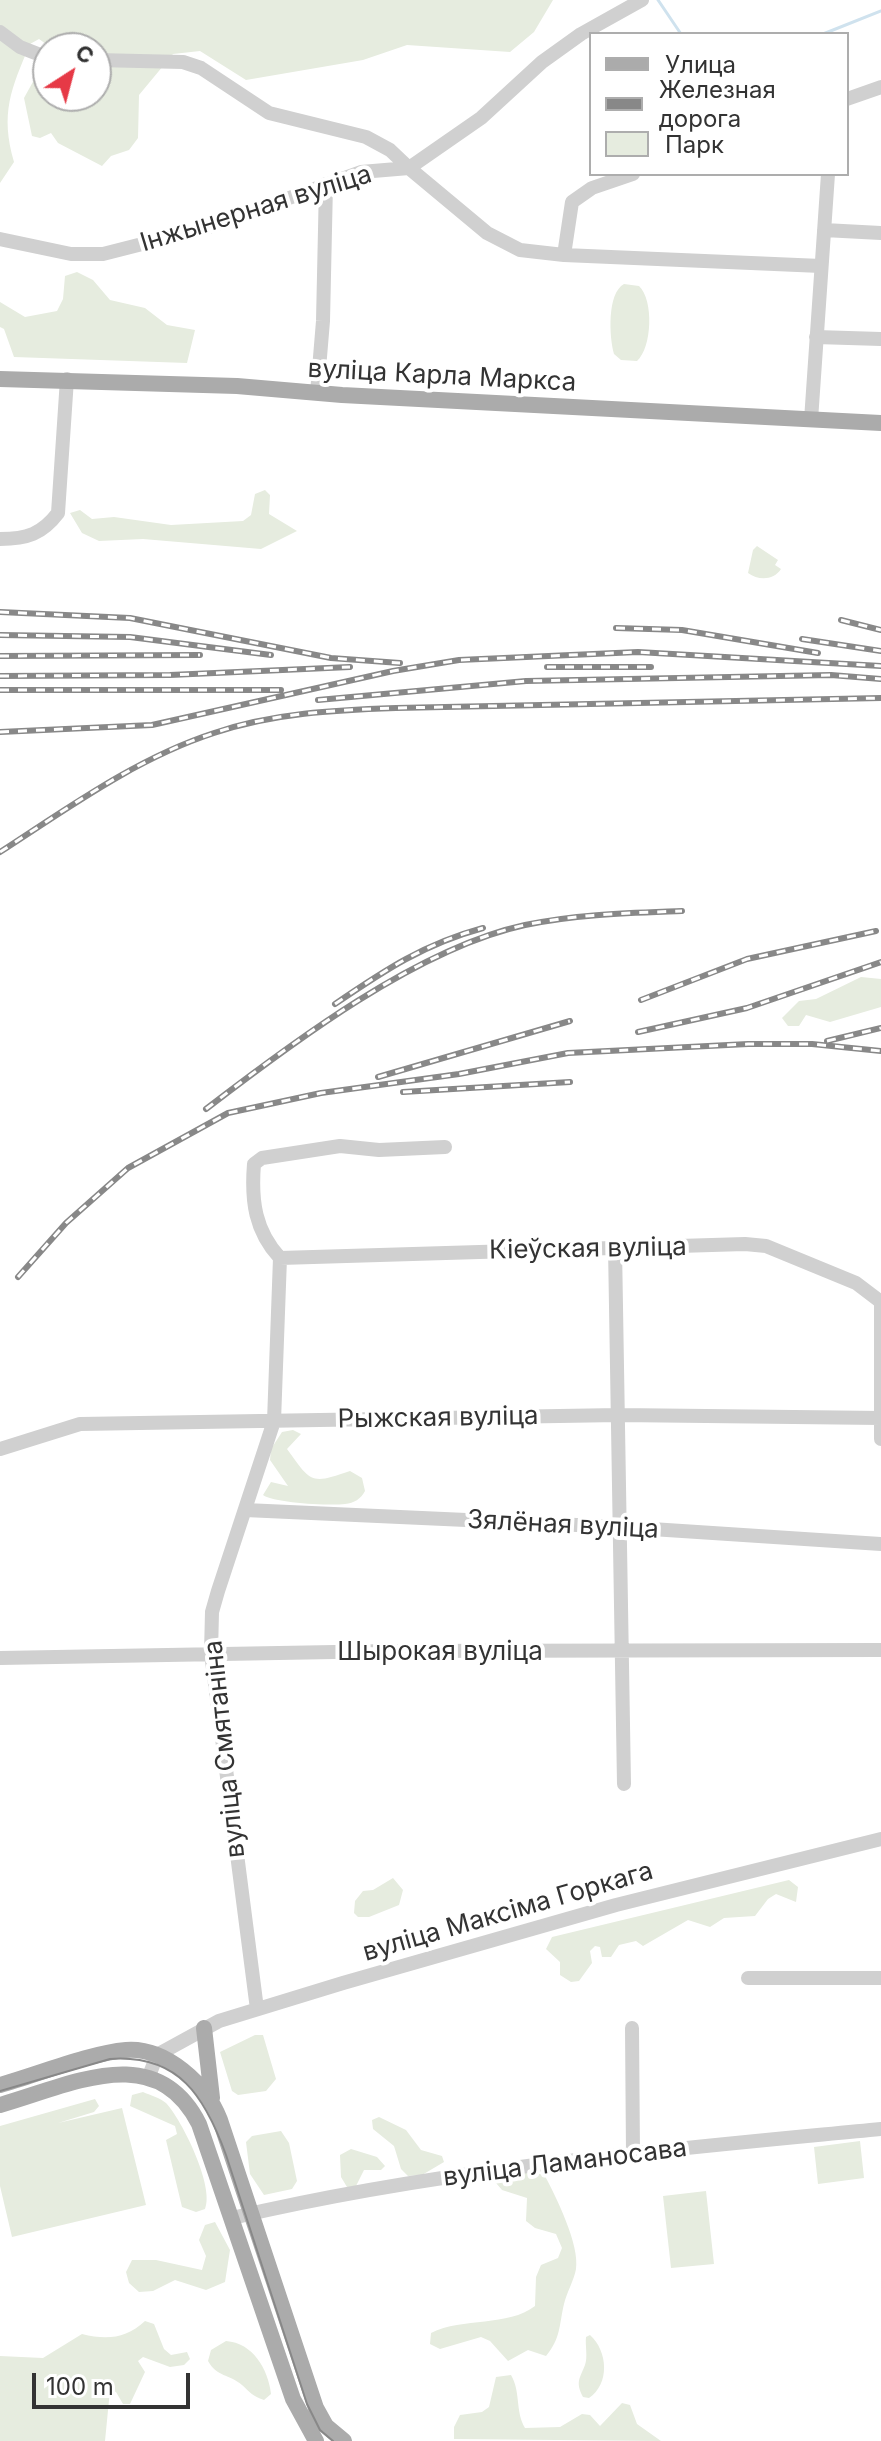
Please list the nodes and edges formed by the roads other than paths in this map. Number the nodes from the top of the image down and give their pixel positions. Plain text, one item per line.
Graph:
1 (642, 0) edge
2 (0, 32) edge
3 (589, 32) edge
4 (590, 32) edge
5 (32, 52) edge
6 (112, 60) edge
7 (881, 87) edge
8 (849, 98) edge
9 (409, 168) junction
10 (627, 176) edge
11 (828, 176) edge
12 (326, 184) junction
13 (824, 230) junction
14 (881, 233) edge
15 (0, 239) edge
16 (564, 255) junction
17 (821, 266) junction
18 (816, 337) junction
19 (881, 339) edge
20 (0, 379) edge
21 (67, 379) junction
22 (317, 393) junction
23 (811, 420) junction
24 (881, 423) edge
25 (0, 539) edge
26 (445, 1147) dead end
27 (615, 1247) junction
28 (280, 1258) junction
29 (881, 1302) edge
30 (619, 1415) junction
31 (881, 1418) edge
32 (274, 1421) junction
33 (881, 1439) edge
34 (0, 1449) edge
35 (245, 1510) junction
36 (621, 1527) junction
37 (881, 1544) edge
38 (881, 1650) edge
39 (622, 1652) junction
40 (211, 1653) junction
41 (0, 1658) edge
42 (624, 1784) dead end
43 (881, 1839) edge
44 (748, 1978) dead end
45 (881, 1978) edge
46 (257, 2009) junction
47 (204, 2028) junction
48 (632, 2028) dead end
49 (157, 2055) junction
50 (123, 2072) junction
51 (149, 2076) junction
52 (0, 2085) edge
53 (0, 2105) edge
54 (215, 2107) junction
55 (881, 2129) edge
56 (633, 2154) junction
57 (251, 2213) junction
58 (232, 2218) junction
59 (326, 2426) junction
60 (314, 2438) edge
61 (344, 2441) edge

1 - 4 street
2 - 5 street
3 - 9 street
6 - 9 street
7 - 8 street
9 - 12 street, Інжынерная вуліца
9 - 16 street, Інжынерная вуліца
10 - 16 street
11 - 13 street
12 - 15 street, Інжынерная вуліца
12 - 22 street
13 - 14 street
13 - 17 street
16 - 17 street, Інжынерная вуліца
17 - 18 street
18 - 19 street
18 - 23 street
20 - 21 main road, вуліца Карла Маркса
21 - 22 main road, вуліца Карла Маркса
21 - 25 street
22 - 23 main road, вуліца Карла Маркса
23 - 24 main road, вуліца Карла Маркса
26 - 28 street
27 - 28 street, Кіеўская вуліца
27 - 29 street, Кіеўская вуліца
27 - 30 street
28 - 32 street, вуліца Смятаніна
29 - 31 street
30 - 31 street, Рыжская вуліца
30 - 32 street, Рыжская вуліца
30 - 36 street
31 - 33 street
32 - 34 street, Рыжская вуліца
32 - 35 street, вуліца Смятаніна
35 - 36 street, Зялёная вуліца
35 - 40 street, вуліца Смятаніна
36 - 37 street, Зялёная вуліца
36 - 39 street
38 - 39 street, Шырокая вуліца
39 - 40 street, Шырокая вуліца
39 - 42 street
40 - 41 street, Шырокая вуліца
40 - 46 street, вуліца Смятаніна
43 - 46 street, вуліца Максіма Горкага
44 - 45 street
46 - 47 street, вуліца Максіма Горкага
47 - 49 street, вуліца Максіма Горкага
47 - 54 main road
48 - 56 street
49 - 50 main road, вуліца Максіма Горкага
49 - 51 street
49 - 52 main road
49 - 54 main road
50 - 51 main road, вуліца Максіма Горкага
50 - 53 main road, вуліца Максіма Горкага
51 - 58 main road
54 - 57 main road
55 - 56 street, вуліца Ламаносава
56 - 57 street, вуліца Ламаносава
57 - 58 street, вуліца Ламаносава
57 - 59 main road
58 - 60 main road
59 - 60 street
59 - 61 main road

